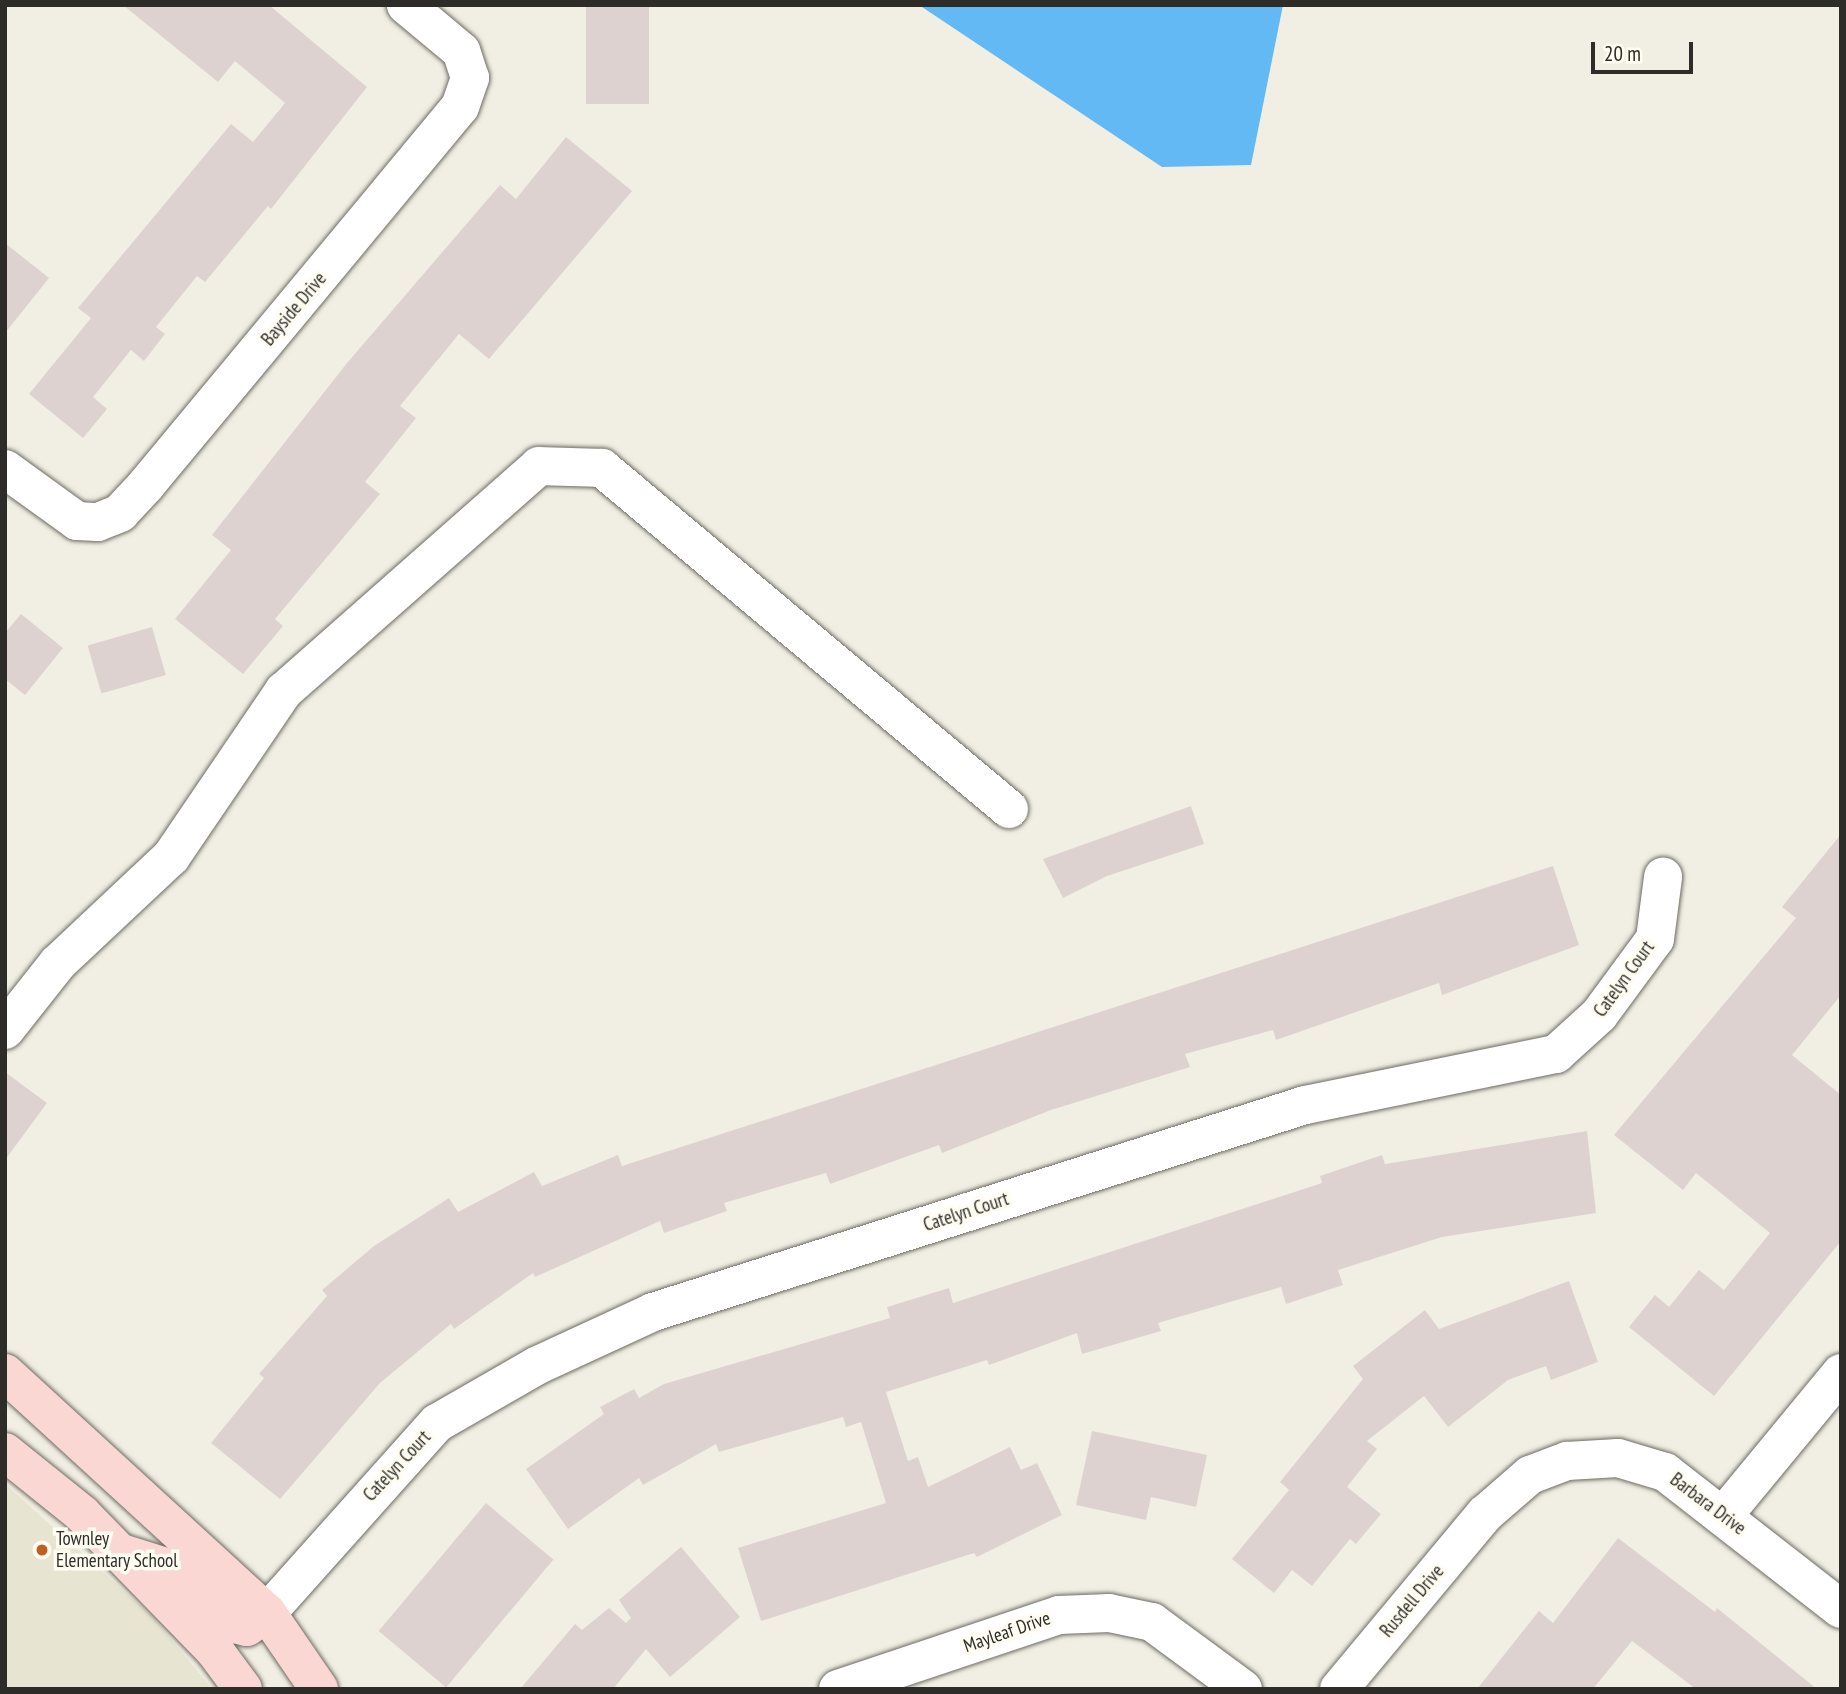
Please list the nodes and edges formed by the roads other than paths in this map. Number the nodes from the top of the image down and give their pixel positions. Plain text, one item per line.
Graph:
1 (406, 5) edge
2 (5, 469) edge
3 (1009, 809) dead end
4 (1663, 877) dead end
5 (5, 1030) edge
6 (5, 1373) edge
7 (1841, 1373) edge
8 (5, 1452) edge
9 (1485, 1514) joint
10 (1724, 1514) junction
11 (120, 1553) junction
12 (1841, 1609) edge
13 (267, 1613) junction
14 (243, 1689) edge
15 (319, 1689) edge
16 (838, 1689) edge
17 (1243, 1689) edge
18 (1339, 1689) edge

1 - 2 street, Bayside Drive
3 - 5 street
4 - 13 street, Catelyn Court
6 - 13 main road
7 - 10 street
8 - 11 main road
9 - 10 street, Barbara Drive
9 - 18 street, Rusdell Drive
10 - 12 street, Barbara Drive
11 - 13 main road
11 - 14 main road
13 - 15 main road
16 - 17 street, Mayleaf Drive

